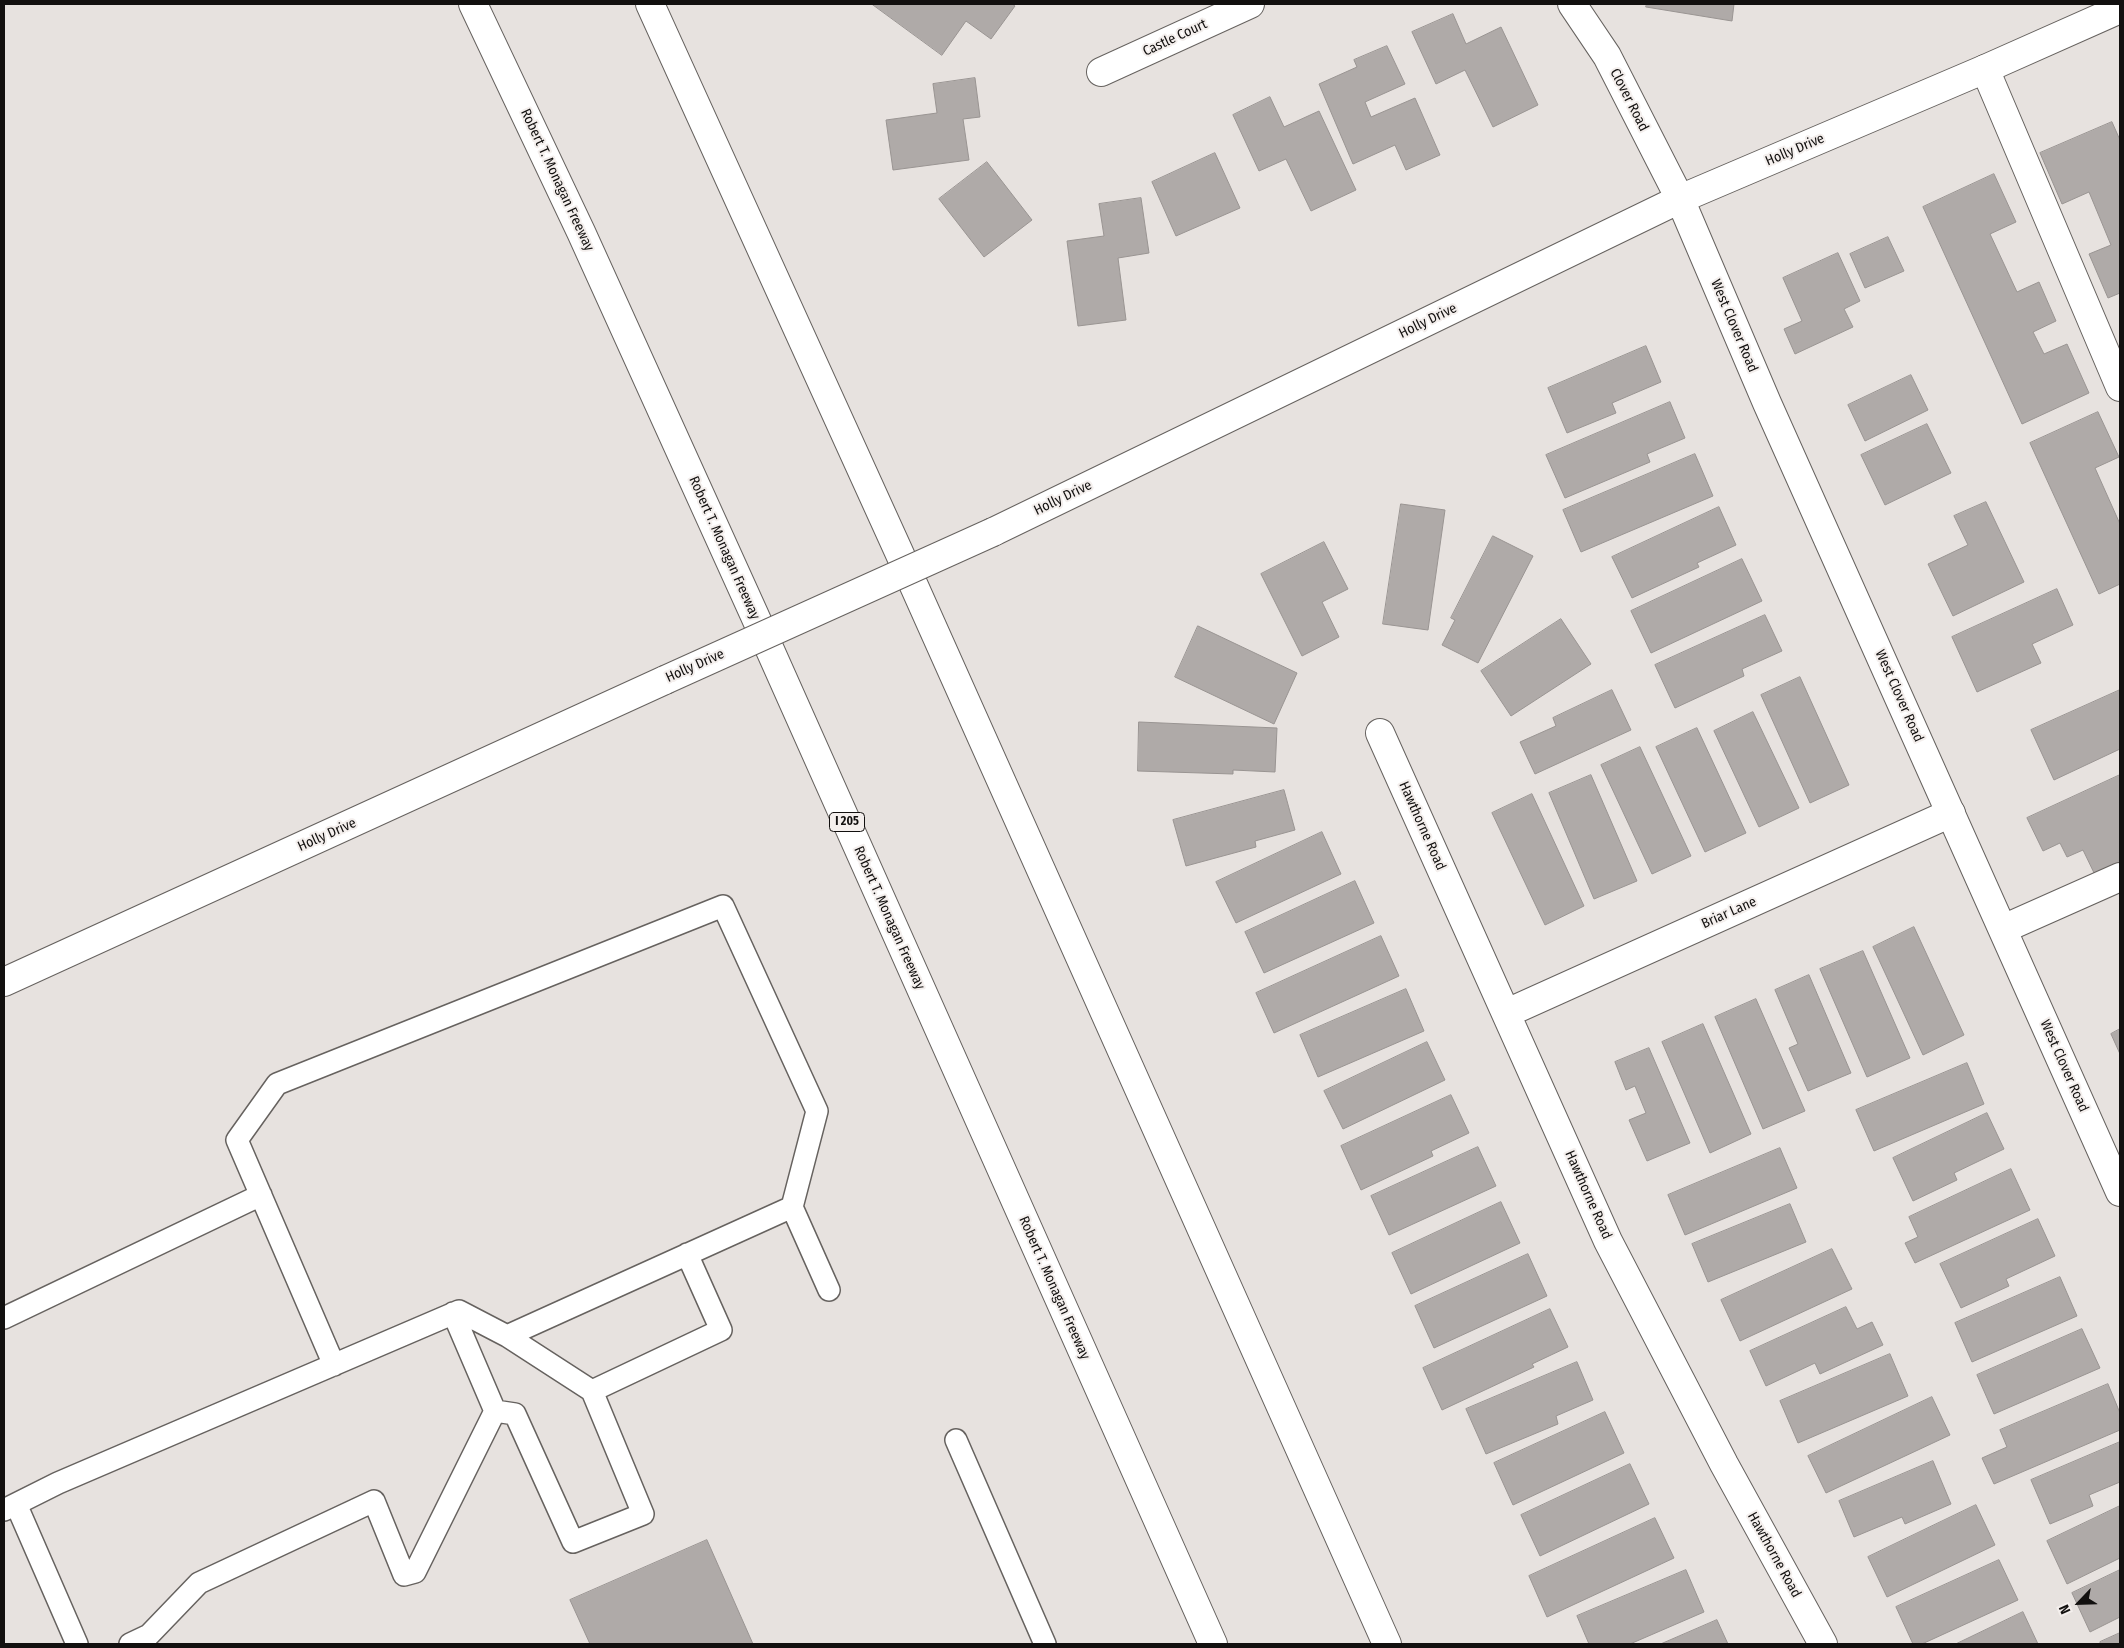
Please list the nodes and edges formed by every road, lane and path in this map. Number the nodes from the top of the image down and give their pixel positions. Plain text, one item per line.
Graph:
1 (473, 4) edge
2 (650, 4) edge
3 (1250, 4) edge
4 (1572, 4) edge
5 (2120, 9) edge
6 (1985, 69) junction
7 (1100, 72) dead end
8 (1680, 199) junction
9 (2120, 387) edge
10 (1380, 733) dead end
11 (1951, 813) junction
12 (2120, 877) edge
13 (2003, 929) junction
14 (4, 982) edge
15 (1507, 1013) junction
16 (2120, 1192) edge
17 (261, 1195) junction
18 (792, 1207) junction
19 (687, 1254) junction
20 (829, 1290) dead end
21 (453, 1313) junction
22 (4, 1318) edge
23 (507, 1336) junction
24 (334, 1365) junction
25 (592, 1391) junction
26 (495, 1411) junction
27 (956, 1440) dead end
28 (10, 1507) edge
29 (77, 1644) edge
30 (130, 1644) edge
31 (1046, 1644) edge
32 (1213, 1644) edge
33 (1387, 1644) edge
34 (1823, 1644) edge

1 - 32 main road, Robert T. Monagan Freeway / I 205
2 - 33 main road
3 - 7 main road, Castle Court
4 - 8 main road, Clover Road
5 - 6 main road, Holly Drive
6 - 8 main road, Holly Drive
6 - 9 main road
8 - 11 main road, West Clover Road
8 - 14 main road, Holly Drive, bridge
10 - 15 main road, Hawthorne Road
11 - 13 main road, West Clover Road
11 - 15 main road, Briar Lane
12 - 13 main road
13 - 16 main road, West Clover Road
15 - 34 main road, Hawthorne Road
17 - 18 lane
17 - 22 lane
17 - 24 lane
18 - 19 lane
18 - 20 lane
19 - 23 lane
19 - 25 lane
21 - 23 lane
21 - 24 lane
21 - 26 lane
23 - 25 lane
24 - 28 lane
25 - 26 lane
26 - 30 lane
27 - 31 lane
28 - 29 lane

